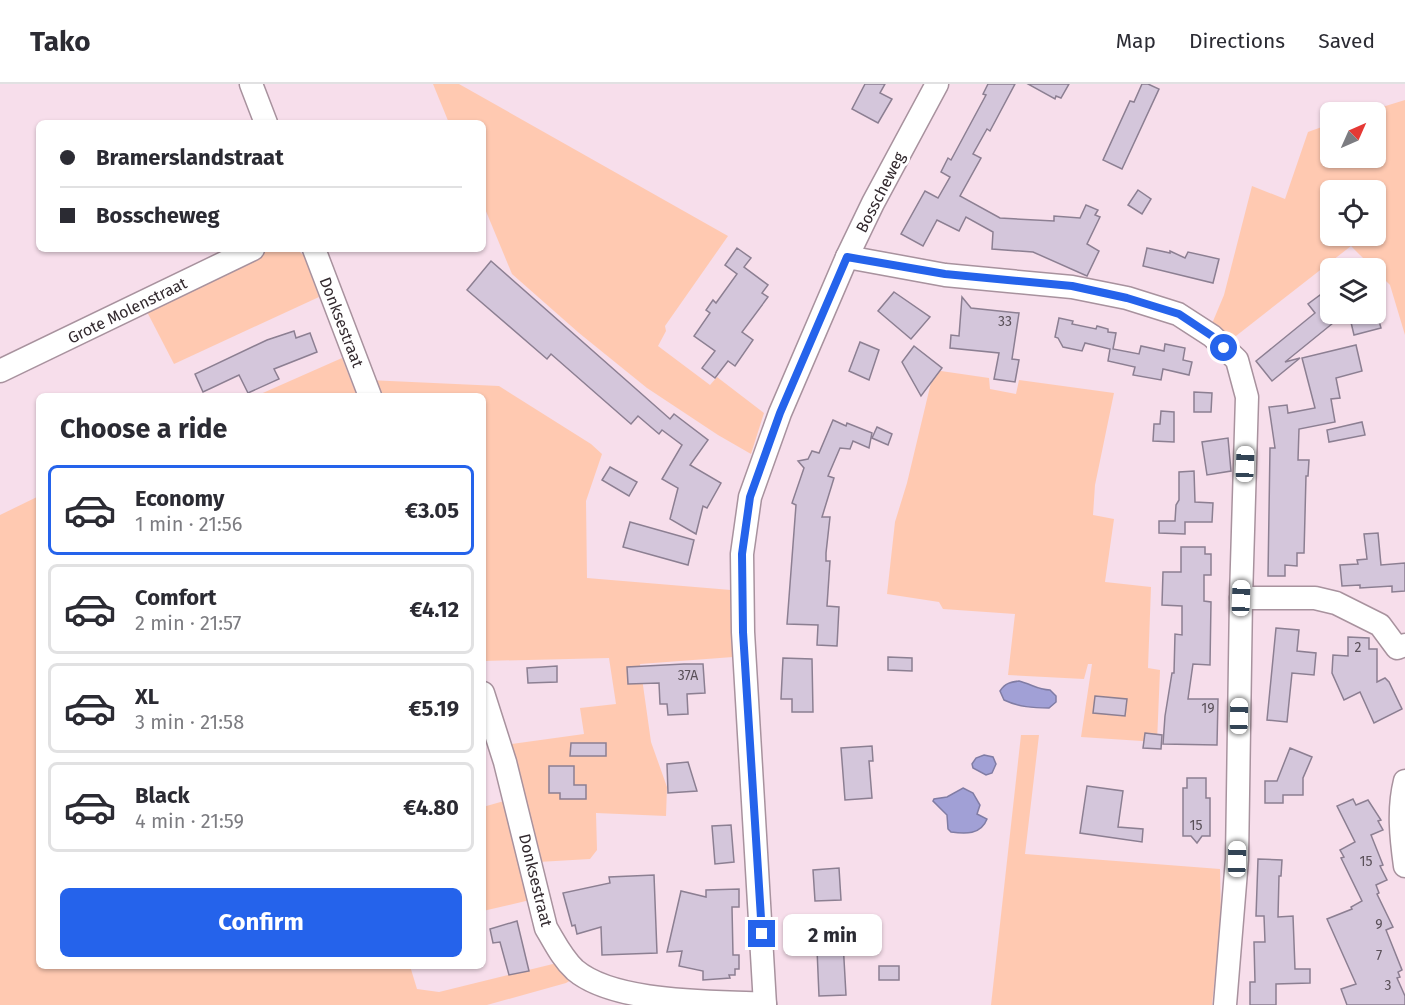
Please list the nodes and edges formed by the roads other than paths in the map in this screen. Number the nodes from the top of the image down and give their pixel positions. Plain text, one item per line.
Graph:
1 (251, 84) edge
2 (937, 84) edge
3 (265, 120) edge
4 (247, 252) edge
5 (315, 252) edge
6 (847, 257) junction
7 (0, 371) edge
8 (369, 393) edge
9 (1241, 598) junction
10 (1402, 654) edge
11 (486, 702) edge
12 (1405, 781) edge
13 (1403, 842) edge
14 (1405, 866) edge
15 (666, 1001) edge
16 (765, 1004) edge
17 (1226, 1005) edge

1 - 3 street
2 - 6 street, Bosscheweg
4 - 7 street, Grote Molenstraat
5 - 8 street, Donksestraat
6 - 9 street
6 - 16 street, Bosscheweg
9 - 10 street
9 - 17 street
11 - 15 street, Donksestraat
12 - 13 street
13 - 14 street
15 - 16 street, Donksestraat

